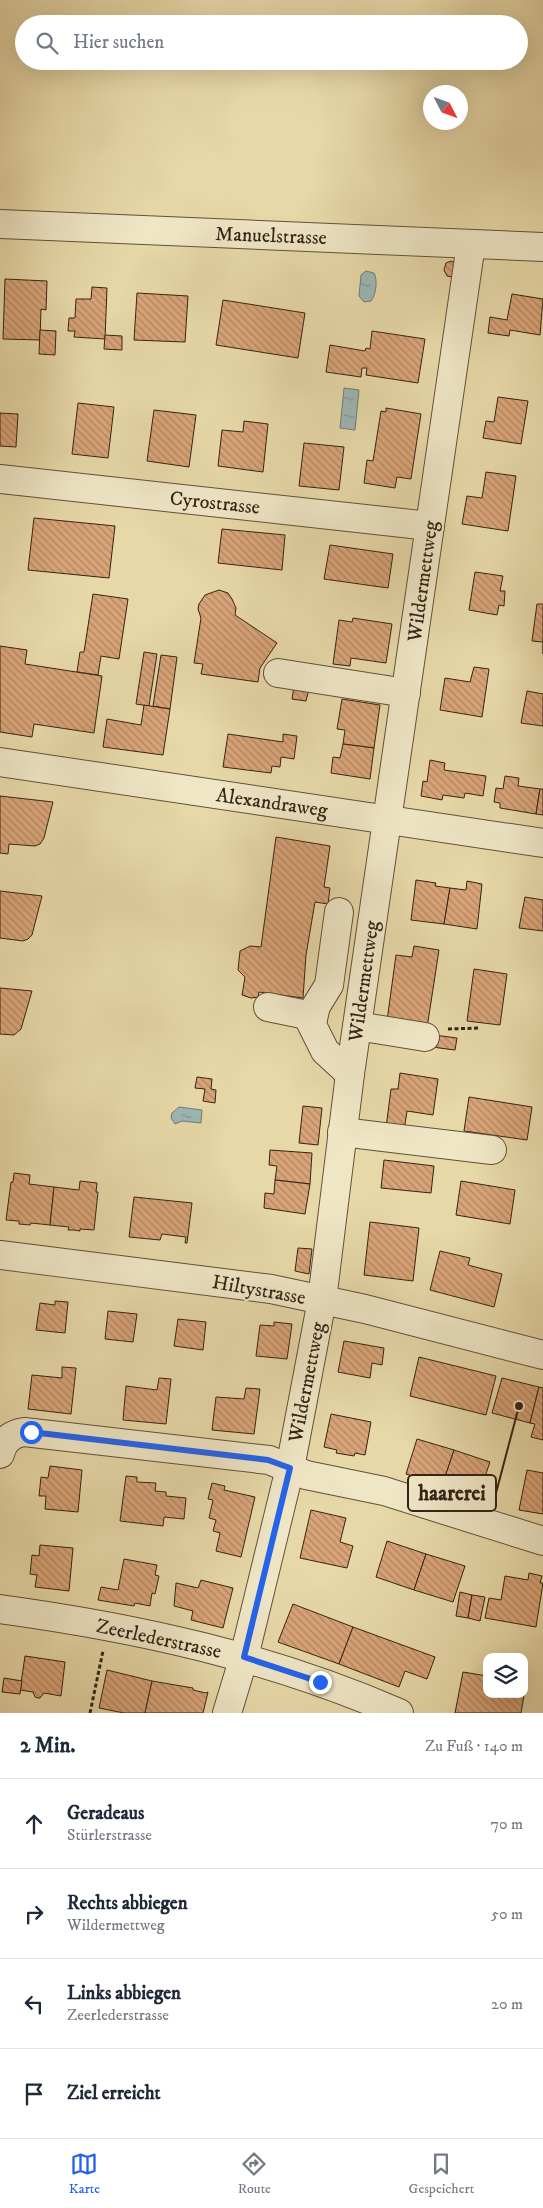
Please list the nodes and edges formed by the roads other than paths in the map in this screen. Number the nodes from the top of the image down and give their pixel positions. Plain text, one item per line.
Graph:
1 (0, 224) edge
2 (471, 244) junction
3 (543, 246) edge
4 (0, 479) edge
5 (430, 526) junction
6 (278, 673) dead end
7 (406, 693) junction
8 (0, 762) edge
9 (387, 820) junction
10 (543, 843) edge
11 (339, 912) dead end
12 (268, 1007) dead end
13 (312, 1023) junction
14 (357, 1026) junction
15 (425, 1037) dead end
16 (350, 1074) junction
17 (342, 1132) junction
18 (492, 1150) dead end
19 (0, 1255) edge
20 (322, 1300) junction
21 (543, 1354) edge
22 (0, 1454) edge
23 (290, 1468) junction
24 (543, 1541) edge
25 (0, 1609) edge
26 (244, 1657) junction
27 (227, 1713) edge
28 (399, 1713) edge

1 - 2 street, Manuelstrasse
2 - 3 street, Manuelstrasse
2 - 5 street, Wildermettweg
4 - 5 street, Cyrostrasse
5 - 7 street, Wildermettweg
6 - 7 street
7 - 9 street, Wildermettweg
8 - 9 street, Alexandraweg
9 - 10 street, Alexandraweg
9 - 14 street, Wildermettweg
11 - 13 street
12 - 13 street
13 - 16 street
14 - 15 street
14 - 16 street, Wildermettweg
16 - 17 street, Wildermettweg
17 - 18 street
17 - 20 street, Wildermettweg
19 - 20 street, Hiltystrasse
20 - 21 street, Hiltystrasse
20 - 23 street, Wildermettweg
22 - 23 street
23 - 24 street
23 - 26 street, Wildermettweg
25 - 26 street, Zeerlederstrasse
26 - 27 street, Wildermettweg
26 - 28 street, Zeerlederstrasse

